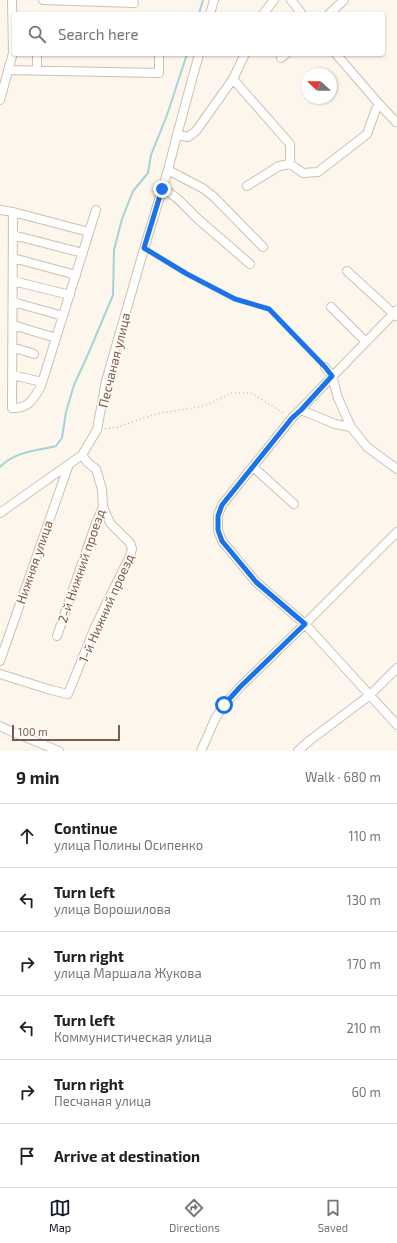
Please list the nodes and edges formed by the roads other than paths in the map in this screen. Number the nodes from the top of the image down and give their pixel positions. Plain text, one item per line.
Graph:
1 (12, 0) edge
2 (43, 0) edge
3 (214, 0) edge
4 (274, 0) edge
5 (291, 0) edge
6 (344, 0) edge
7 (134, 3) dead end
8 (13, 12) edge
9 (211, 12) edge
10 (265, 12) edge
11 (300, 12) edge
12 (331, 12) edge
13 (12, 56) edge
14 (37, 56) edge
15 (159, 56) edge
16 (198, 56) edge
17 (244, 56) edge
18 (338, 56) edge
19 (8, 70) junction
20 (37, 71) junction
21 (233, 79) junction
22 (0, 100) edge
23 (380, 105) junction
24 (396, 122) dead end
25 (177, 135) junction
26 (290, 164) junction
27 (168, 170) junction
28 (247, 186) dead end
29 (162, 189) junction
30 (0, 210) edge
31 (96, 210) dead end
32 (13, 212) junction
33 (89, 232) junction
34 (13, 236) junction
35 (263, 247) dead end
36 (83, 253) junction
37 (13, 258) junction
38 (250, 264) dead end
39 (347, 271) dead end
40 (76, 275) junction
41 (12, 281) junction
42 (70, 295) junction
43 (12, 302) junction
44 (331, 307) dead end
45 (396, 313) edge
46 (63, 316) junction
47 (12, 325) junction
48 (56, 338) junction
49 (366, 342) junction
50 (12, 347) junction
51 (34, 354) dead end
52 (325, 367) road end
53 (12, 375) junction
54 (332, 376) junction
55 (42, 382) junction
56 (301, 410) junction
57 (350, 427) junction
58 (82, 455) junction
59 (69, 464) junction
60 (253, 467) junction
61 (397, 469) edge
62 (294, 504) dead end
63 (104, 507) junction
64 (0, 513) edge
65 (397, 532) edge
66 (305, 624) junction
67 (57, 636) dead end
68 (0, 661) edge
69 (397, 668) edge
70 (0, 674) edge
71 (370, 695) junction
72 (397, 725) edge
73 (0, 726) edge
74 (59, 751) edge
75 (201, 751) edge
76 (298, 751) edge

1 - 8 street
2 - 7 street
3 - 9 street
4 - 10 street
5 - 11 street
6 - 12 street
13 - 19 street
14 - 20 street
15 - 20 street
16 - 25 street, Песчаная улица
17 - 21 street
18 - 23 street
19 - 20 street
19 - 22 street
21 - 25 street
21 - 26 street
23 - 24 street
23 - 26 street
25 - 27 street, Песчаная улица
26 - 28 street
27 - 29 street, Песчаная улица
27 - 35 street
29 - 38 street
29 - 58 street, Песчаная улица
30 - 32 street
31 - 33 street
32 - 33 street
32 - 34 street
33 - 36 street
34 - 36 street
34 - 37 street
36 - 40 street
37 - 40 street
37 - 41 street
39 - 45 street
40 - 42 street
41 - 42 street
41 - 43 street
42 - 46 street
43 - 46 street
43 - 47 street
44 - 49 street
45 - 49 street
46 - 48 street
47 - 48 street
47 - 50 street
48 - 55 street
49 - 54 street
50 - 51 street
50 - 53 street
52 - 54 street
53 - 55 street
53 - 55 street
54 - 56 street
54 - 57 street
56 - 57 street
56 - 60 street
57 - 61 street
58 - 59 street, Песчаная улица
58 - 63 street, 2-й Нижний проезд
59 - 64 street, Песчаная улица
59 - 68 street, Нижняя улица
60 - 62 street
60 - 66 street
63 - 67 street, 2-й Нижний проезд
63 - 70 street, 1-й Нижний проезд
65 - 66 street
66 - 71 street
66 - 75 street
69 - 71 street
71 - 72 street
71 - 76 street
73 - 74 street

